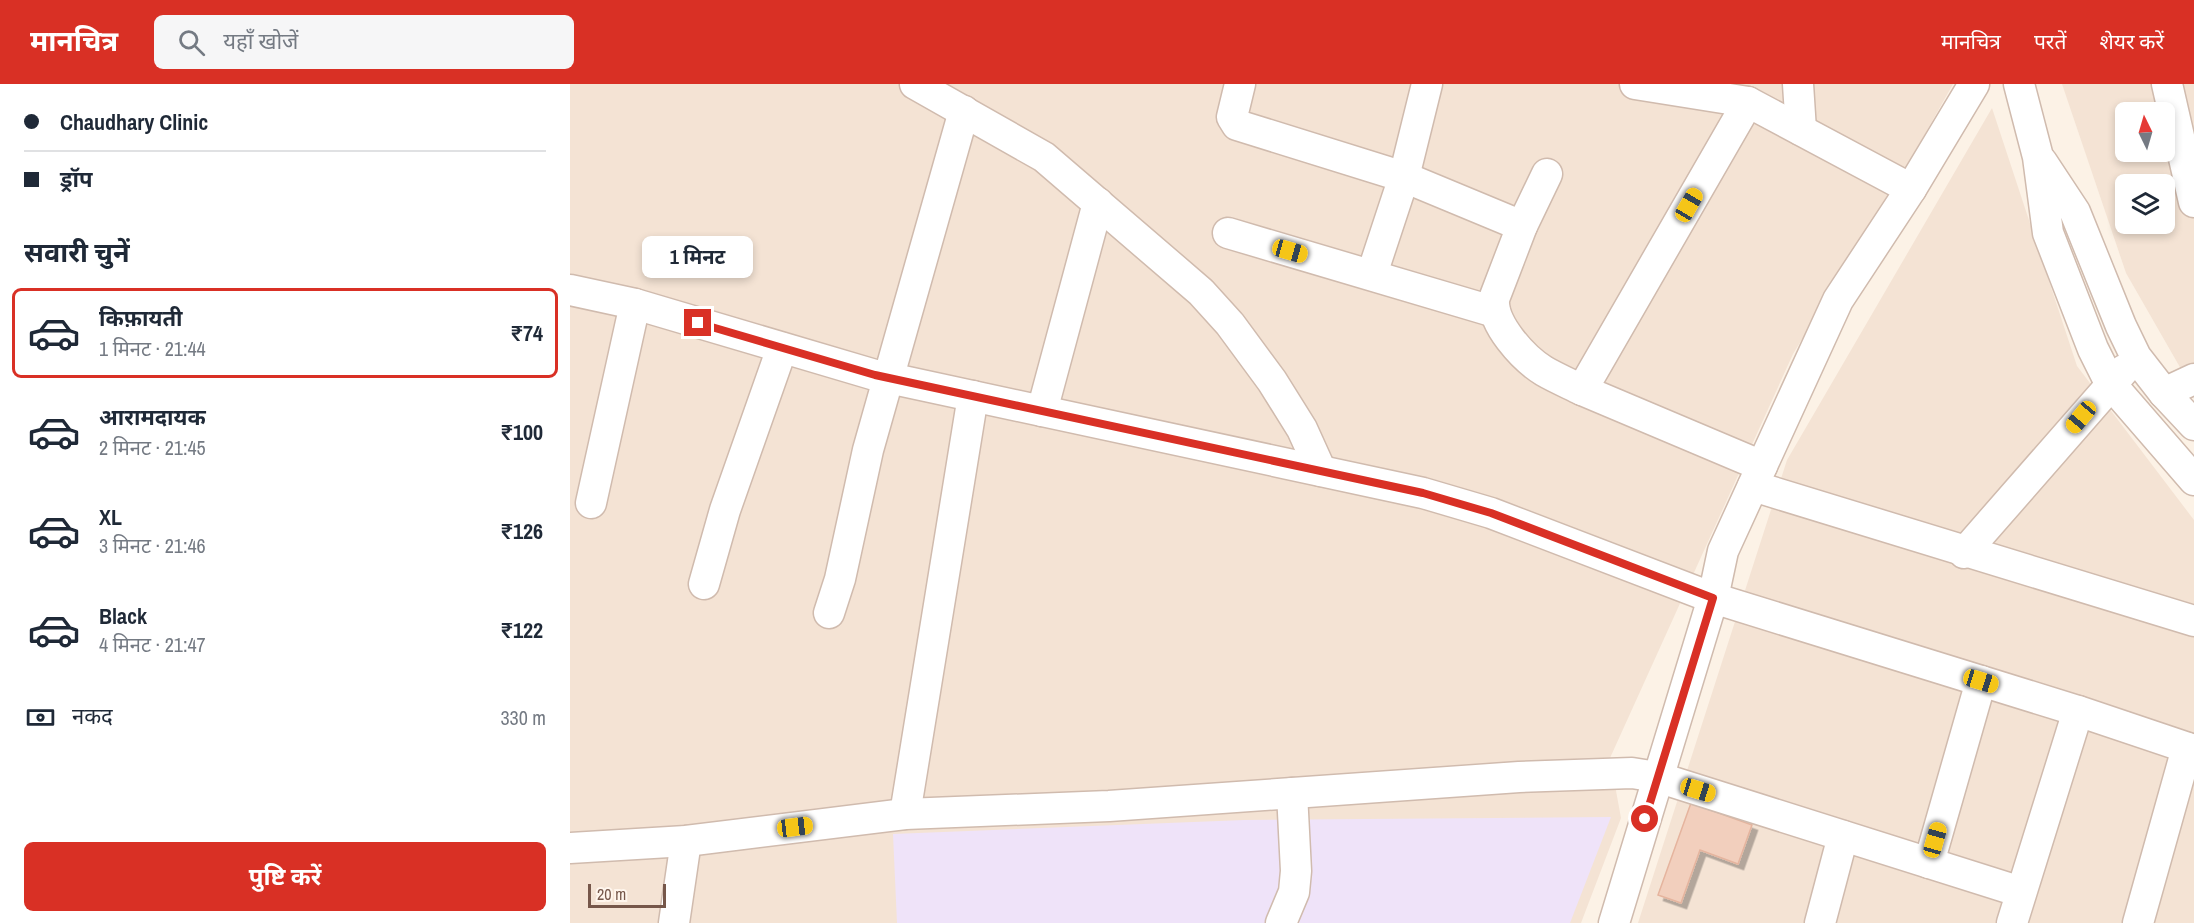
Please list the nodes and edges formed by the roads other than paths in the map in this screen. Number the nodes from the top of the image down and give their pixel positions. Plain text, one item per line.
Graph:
1 (915, 84) edge
2 (1240, 84) edge
3 (1427, 84) edge
4 (1635, 84) edge
5 (1798, 84) edge
6 (1974, 84) edge
7 (2019, 84) edge
8 (2167, 84) edge
9 (1748, 102) junction
10 (964, 111) junction
11 (1801, 130) junction
12 (2038, 157) junction
13 (1546, 174) dead end
14 (1404, 177) junction
15 (1911, 189) junction
16 (2194, 202) edge
17 (1098, 203) junction
18 (1522, 226) junction
19 (1228, 233) dead end
20 (1372, 274) junction
21 (570, 290) edge
22 (635, 304) junction
23 (1495, 312) junction
24 (782, 348) junction
25 (2136, 357) junction
26 (888, 378) junction
27 (2194, 379) edge
28 (2110, 383) junction
29 (1582, 390) junction
30 (2164, 393) junction
31 (973, 396) junction
32 (1042, 411) junction
33 (2194, 425) edge
34 (1321, 471) junction
35 (1758, 476) junction
36 (2194, 480) edge
37 (591, 503) dead end
38 (1964, 553) junction
39 (704, 584) dead end
40 (1713, 598) junction
41 (829, 613) dead end
42 (2194, 621) edge
43 (1981, 681) junction
44 (2078, 711) junction
45 (2191, 749) edge
46 (1657, 777) junction
47 (1292, 793) junction
48 (905, 814) junction
49 (1843, 836) junction
50 (686, 841) junction
51 (570, 848) edge
52 (1929, 863) junction
53 (2021, 892) junction
54 (674, 923) edge
55 (1281, 923) edge
56 (1614, 923) edge
57 (1820, 923) edge
58 (2012, 923) edge
59 (2138, 923) edge

1 - 10 street
2 - 14 street
3 - 14 street
4 - 9 street
5 - 11 street
6 - 15 street
7 - 12 street
8 - 16 street
9 - 11 street
9 - 29 street
10 - 17 street
10 - 26 street
11 - 15 street
12 - 25 street
12 - 28 street
13 - 18 street
14 - 18 street
14 - 20 street
15 - 35 street
17 - 32 street
17 - 34 street
18 - 23 street
19 - 20 street
20 - 23 street
21 - 22 street
22 - 24 street
22 - 37 street
23 - 29 street
24 - 26 street
24 - 39 street
25 - 28 street
25 - 30 street
26 - 31 street
26 - 41 street
27 - 30 street
28 - 36 street
28 - 38 street
29 - 35 street
30 - 33 street
31 - 32 street
31 - 48 street
32 - 34 street
34 - 40 street
35 - 38 street
35 - 40 street
38 - 42 street
40 - 43 street
40 - 46 street
43 - 44 street
43 - 52 street
44 - 45 street
44 - 53 street
45 - 59 street
46 - 47 street
46 - 49 street
46 - 56 street
47 - 48 street
47 - 55 street
48 - 50 street
49 - 52 street
49 - 57 street
50 - 51 street
50 - 54 street
52 - 53 street
53 - 58 street

